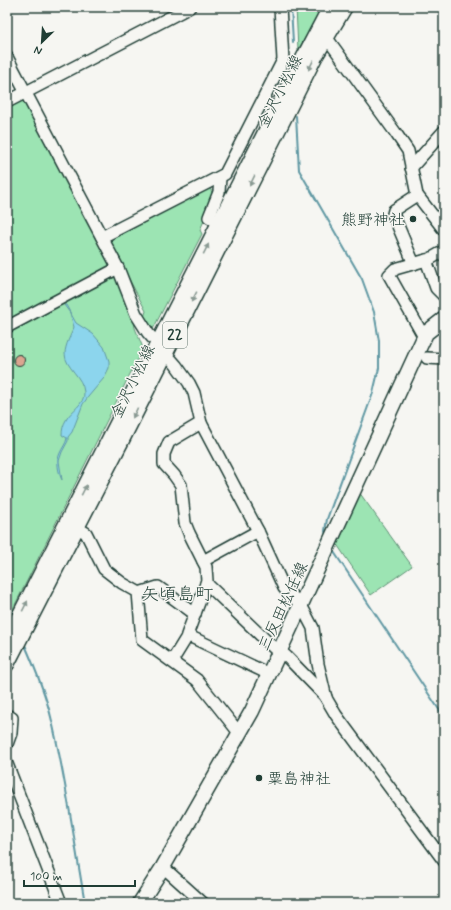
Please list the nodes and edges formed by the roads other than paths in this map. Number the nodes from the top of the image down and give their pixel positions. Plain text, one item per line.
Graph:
1 (190, 7) edge
2 (280, 7) edge
3 (330, 7) edge
4 (345, 7) edge
5 (327, 38) junction
6 (7, 57) edge
7 (25, 92) junction
8 (7, 102) edge
9 (444, 131) edge
10 (411, 168) junction
11 (220, 178) junction
12 (417, 195) junction
13 (219, 223) junction
14 (443, 225) edge
15 (102, 237) junction
16 (444, 251) edge
17 (426, 260) junction
18 (414, 264) junction
19 (118, 268) junction
20 (444, 296) edge
21 (444, 319) edge
22 (7, 327) edge
23 (424, 336) junction
24 (161, 349) junction
25 (427, 358) dead end
26 (444, 359) edge
27 (201, 423) junction
28 (76, 527) junction
29 (258, 531) junction
30 (203, 561) junction
31 (206, 583) junction
32 (139, 593) junction
33 (301, 605) junction
34 (194, 614) junction
35 (188, 636) junction
36 (7, 640) edge
37 (279, 652) junction
38 (172, 661) junction
39 (7, 664) edge
40 (269, 674) junction
41 (326, 698) junction
42 (7, 715) edge
43 (240, 734) junction
44 (7, 744) edge
45 (7, 764) edge
46 (444, 861) edge
47 (163, 867) junction
48 (61, 903) edge
49 (140, 903) edge
50 (203, 903) edge

1 - 7 street
2 - 11 street
3 - 13 main road, 金沢小松線 / 22
4 - 5 main road, 金沢小松線 / 22
5 - 10 street
5 -> 24 main road, 金沢小松線 / 22
6 - 7 street
7 - 8 street
7 - 15 street
9 - 10 street
10 - 12 street
11 - 13 street
11 - 15 street
12 - 14 street
12 - 18 street
24 -> 13 main road, 金沢小松線 / 22
15 - 19 street
16 - 17 street
17 - 18 street
17 - 20 street
18 - 23 street
19 - 22 street
19 - 24 street
21 - 23 main road, 三反田松任線
23 - 33 main road, 三反田松任線
24 - 27 street
24 -> 28 main road, 金沢小松線 / 22
36 -> 24 main road, 金沢小松線 / 22
25 - 26 street
27 - 29 street
27 - 30 street
28 - 32 street
28 - 39 main road, 金沢小松線 / 22
29 - 30 street
29 - 33 street
30 - 31 street
31 - 34 street
31 - 37 street
32 - 34 street
32 - 38 street
33 - 37 main road, 三反田松任線
33 - 41 street
34 - 35 street
35 - 38 street
35 - 40 street
37 - 40 main road, 三反田松任線
37 - 41 street
38 - 43 street
40 - 43 main road, 三反田松任線
41 - 46 street
42 - 44 street
43 - 47 main road, 三反田松任線
45 - 48 street
47 - 49 main road, 三反田松任線
47 - 50 street

